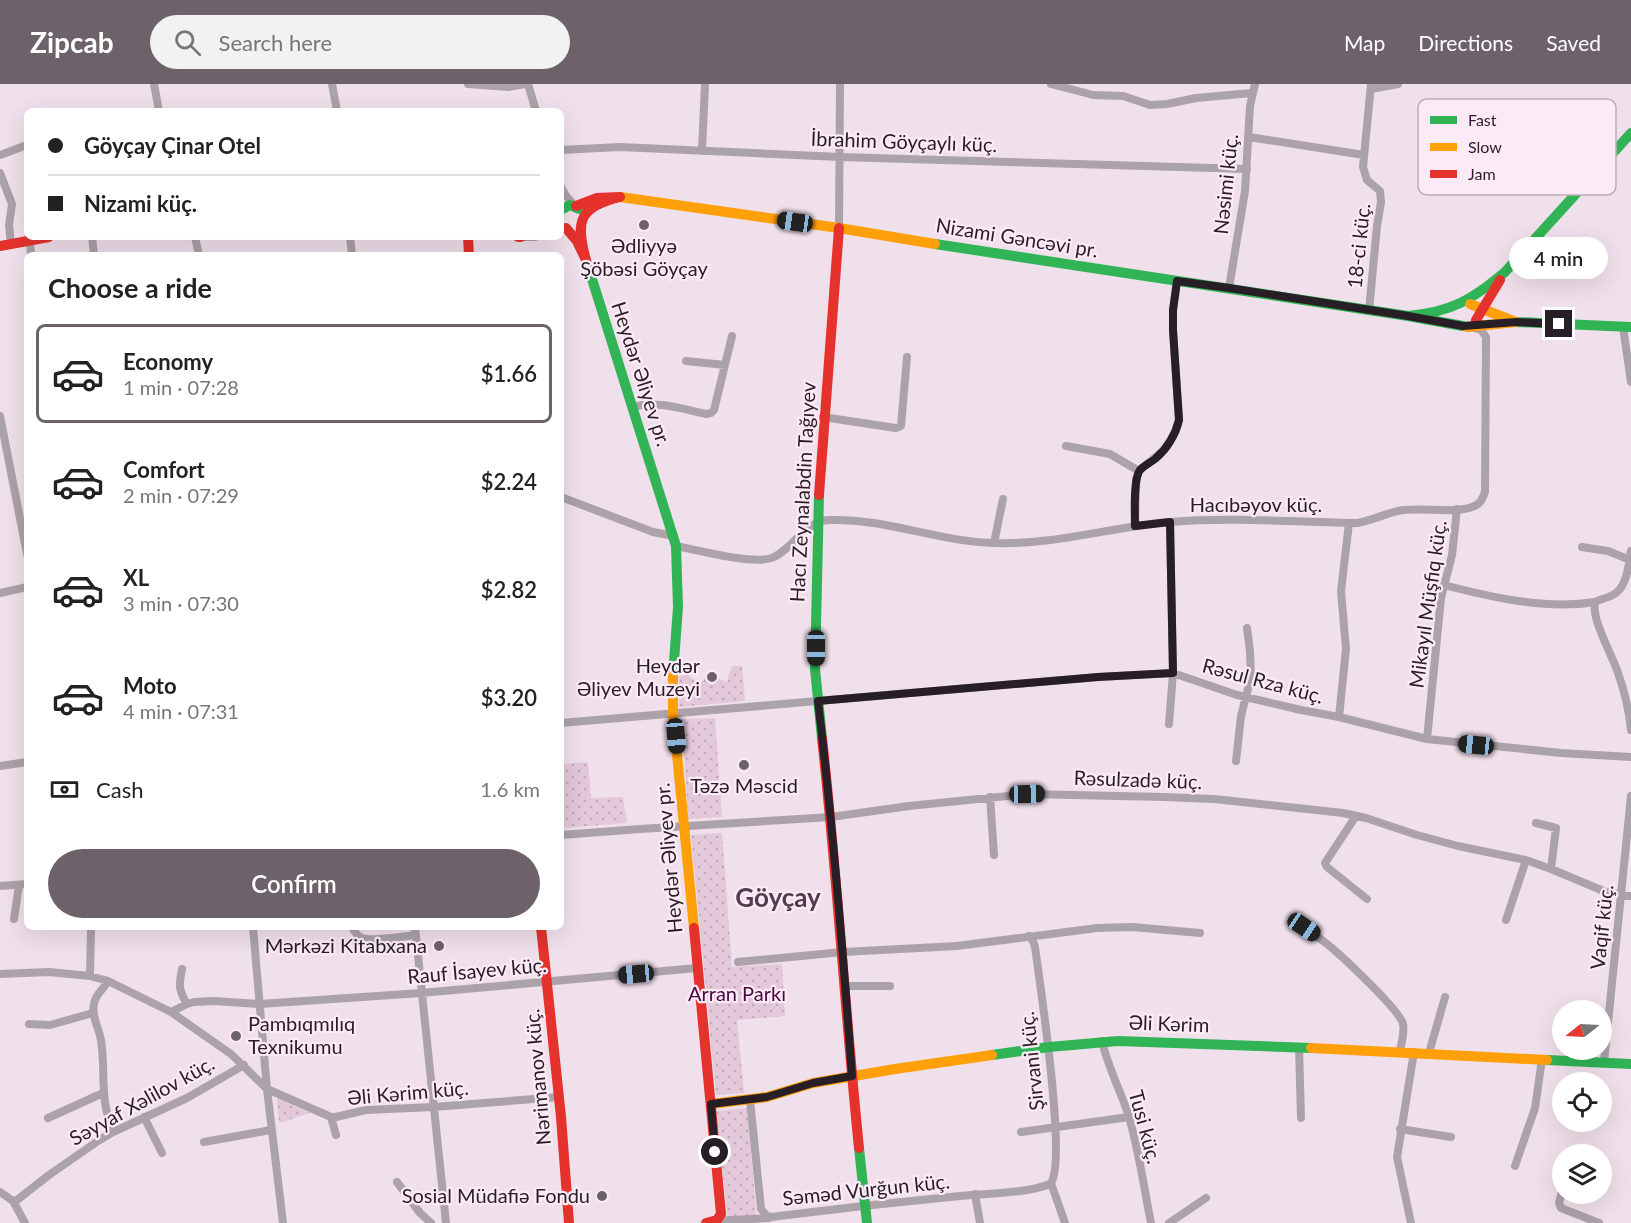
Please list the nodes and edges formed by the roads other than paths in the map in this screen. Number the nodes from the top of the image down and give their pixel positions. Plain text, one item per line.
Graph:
1 (154, 84) edge
2 (332, 84) edge
3 (468, 84) edge
4 (527, 84) edge
5 (705, 84) edge
6 (840, 84) edge
7 (1051, 84) edge
8 (1255, 84) edge
9 (1398, 84) edge
10 (1371, 87) edge
11 (1252, 93) junction
12 (158, 108) edge
13 (336, 108) edge
14 (535, 108) edge
15 (1631, 132) edge
16 (1249, 137) junction
17 (24, 146) edge
18 (1616, 149) edge
19 (564, 150) edge
20 (702, 151) junction
21 (0, 155) edge
22 (1364, 155) junction
23 (840, 157) junction
24 (1247, 169) junction
25 (0, 173) edge
26 (564, 193) edge
27 (1574, 195) edge
28 (621, 197) junction
29 (576, 206) junction
30 (564, 208) edge
31 (581, 222) junction
32 (564, 227) edge
33 (839, 228) junction
34 (564, 229) edge
35 (35, 240) edge
36 (30, 241) junction
37 (5, 245) edge
38 (32, 252) edge
39 (586, 260) junction
40 (1505, 272) junction
41 (1177, 281) junction
42 (1229, 288) junction
43 (1466, 304) junction
44 (1483, 309) junction
45 (1369, 311) junction
46 (1408, 316) junction
47 (1516, 322) junction
48 (1468, 324) junction
49 (1627, 327) edge
50 (732, 336) dead end
51 (907, 357) dead end
52 (686, 361) dead end
53 (725, 365) junction
54 (1631, 382) edge
55 (632, 407) junction
56 (0, 416) edge
57 (823, 417) junction
58 (1066, 446) dead end
59 (4, 455) edge
60 (1139, 471) junction
61 (564, 498) edge
62 (1003, 499) dead end
63 (1457, 509) junction
64 (817, 521) junction
65 (1170, 522) junction
66 (1349, 523) junction
67 (1135, 526) junction
68 (24, 541) edge
69 (675, 541) junction
70 (994, 543) junction
71 (1582, 546) dead end
72 (1631, 551) edge
73 (1630, 560) edge
74 (1444, 585) junction
75 (24, 588) edge
76 (1620, 590) junction
77 (1631, 592) edge
78 (0, 593) edge
79 (1595, 602) junction
80 (1247, 628) dead end
81 (1173, 673) junction
82 (1246, 697) junction
83 (818, 701) junction
84 (674, 714) junction
85 (1339, 717) junction
86 (564, 723) edge
87 (1169, 724) dead end
88 (1631, 730) edge
89 (1427, 739) junction
90 (1631, 757) edge
91 (1236, 761) dead end
92 (24, 762) edge
93 (0, 766) edge
94 (1631, 796) edge
95 (990, 797) junction
96 (1356, 816) junction
97 (831, 817) junction
98 (1536, 823) dead end
99 (684, 826) junction
100 (564, 835) edge
101 (994, 855) dead end
102 (1526, 860) junction
103 (1551, 869) junction
104 (23, 884) edge
105 (0, 886) edge
106 (1622, 895) junction
107 (1631, 896) edge
108 (1367, 899) dead end
109 (14, 919) dead end
110 (1506, 920) dead end
111 (1304, 927) dead end
112 (91, 930) edge
113 (253, 930) edge
114 (354, 930) edge
115 (542, 930) edge
116 (416, 931) edge
117 (1200, 933) dead end
118 (1029, 936) junction
119 (843, 952) junction
120 (738, 962) dead end
121 (698, 968) junction
122 (182, 969) dead end
123 (0, 974) edge
124 (90, 976) junction
125 (108, 981) junction
126 (548, 981) junction
127 (845, 986) junction
128 (890, 986) dead end
129 (422, 993) junction
130 (1445, 997) dead end
131 (187, 1004) junction
132 (260, 1004) junction
133 (171, 1012) junction
134 (93, 1014) junction
135 (29, 1024) dead end
136 (1102, 1041) junction
137 (1048, 1047) junction
138 (1299, 1047) junction
139 (1400, 1052) junction
140 (1414, 1052) junction
141 (1429, 1053) junction
142 (264, 1057) junction
143 (1542, 1059) junction
144 (1604, 1062) junction
145 (1631, 1064) edge
146 (245, 1066) junction
147 (852, 1076) junction
148 (267, 1089) junction
149 (103, 1093) junction
150 (559, 1097) junction
151 (750, 1100) junction
152 (711, 1104) junction
153 (434, 1107) junction
154 (144, 1117) junction
155 (331, 1117) junction
156 (1129, 1117) junction
157 (48, 1118) dead end
158 (1301, 1118) dead end
159 (1055, 1126) junction
160 (1400, 1129) junction
161 (272, 1130) junction
162 (1021, 1131) dead end
163 (113, 1132) junction
164 (336, 1135) dead end
165 (1451, 1137) dead end
166 (204, 1142) dead end
167 (162, 1153) dead end
168 (1515, 1166) dead end
169 (397, 1182) dead end
170 (1052, 1183) junction
171 (0, 1192) edge
172 (975, 1194) junction
173 (1206, 1198) dead end
174 (13, 1201) junction
175 (1559, 1204) edge
176 (866, 1205) junction
177 (771, 1217) junction
178 (714, 1221) edge
179 (25, 1223) edge
180 (284, 1223) edge
181 (431, 1223) edge
182 (446, 1223) edge
183 (569, 1223) edge
184 (867, 1223) edge
185 (980, 1223) edge
186 (1065, 1223) edge
187 (1151, 1223) edge
188 (1169, 1223) edge
189 (1411, 1223) edge
190 (1599, 1223) edge

1 - 12 street
2 - 13 street
3 - 4 street
4 - 14 street
5 - 20 street
6 - 23 street
7 - 11 street
8 - 11 street, Nəsimi küç.
9 - 10 street
10 - 22 street, 18-ci küç.
11 - 16 street, Nəsimi küç.
15 - 18 main road
16 - 22 street
16 - 24 street, Nəsimi küç.
17 - 21 street
19 - 20 street, İbrahim Göyçaylı küç.
20 - 23 street, İbrahim Göyçaylı küç.
22 - 45 street, 18-ci küç.
23 - 24 street, İbrahim Göyçaylı küç.
23 - 33 street
24 - 42 street, Nəsimi küç.
25 - 37 street
26 - 29 street
27 - 40 main road
28 - 29 main road, Nizami Gəncəvi pr.
28 - 31 main road
28 - 33 main road, Nizami Gəncəvi pr.
29 - 30 main road, Nizami Gəncəvi pr.
29 - 31 main road
31 - 32 main road
31 - 39 main road
33 - 41 main road, Nizami Gəncəvi pr.
33 - 57 main road, Hacı Zeynalabdin Tağıyev
34 - 39 main road
35 - 36 main road
36 - 37 main road
36 - 38 street
39 - 55 main road, Heydər Əliyev pr.
40 - 43 main road
40 - 44 main road
41 - 42 main road, Nizami Gəncəvi pr.
41 - 60 street
42 - 45 main road, Nizami Gəncəvi pr.
43 - 44 main road
43 - 46 main road
43 - 48 main road
43 - 48 main road
44 - 47 main road
44 - 48 main road
45 - 46 main road, Nizami Gəncəvi pr.
46 - 48 main road
47 - 48 main road
47 - 49 main road
48 - 63 street, Hacıbəyov küç.
49 - 54 street
50 - 53 street
51 - 57 street
52 - 53 street
53 - 55 street
55 - 69 main road, Heydər Əliyev pr.
56 - 59 street
57 - 64 main road, Hacı Zeynalabdin Tağıyev
58 - 60 street
59 - 68 street
60 - 67 street
61 - 69 street
62 - 70 street
63 - 66 street, Hacıbəyov küç.
63 - 74 street, Mikayıl Müşfiq küç.
64 - 69 street
64 - 70 street, Hacıbəyov küç.
64 - 83 main road, Hacı Zeynalabdin Tağıyev
65 - 66 street, Hacıbəyov küç.
65 - 67 street, Hacıbəyov küç.
65 - 81 street
66 - 85 street
67 - 70 street, Hacıbəyov küç.
69 - 84 main road, Heydər Əliyev pr.
71 - 73 street
72 - 73 street
73 - 76 street
74 - 79 street
74 - 89 street, Mikayıl Müşfiq küç.
75 - 78 street
76 - 77 street
76 - 79 street
79 - 88 street
80 - 82 street
81 - 82 street, Rəsul Rza küç.
81 - 83 street, Rəsul Rza küç.
81 - 87 street
82 - 85 street, Rəsul Rza küç.
82 - 91 street
83 - 84 street, Rəsul Rza küç.
83 - 97 main road, Hacı Zeynalabdin Tağıyev
84 - 86 street, Rəsul Rza küç.
84 - 99 main road, Heydər Əliyev pr.
85 - 89 street, Rəsul Rza küç.
89 - 90 street, Rəsul Rza küç.
92 - 93 street
94 - 106 street, Vaqif küç.
95 - 96 street, Rəsulzadə küç.
95 - 97 street, Rəsulzadə küç.
95 - 101 street
96 - 102 street, Rəsulzadə küç.
96 - 108 street
97 - 99 street, Rəsulzadə küç.
97 - 119 main road, Hacı Zeynalabdin Tağıyev
98 - 103 street
99 - 100 street, Rəsulzadə küç.
99 - 121 main road, Heydər Əliyev pr.
102 - 103 street, Rəsulzadə küç.
102 - 110 street
103 - 106 street, Rəsulzadə küç.
104 - 105 street
104 - 109 street
106 - 107 street, Rəsulzadə küç.
106 - 144 street, Vaqif küç.
111 - 139 street
112 - 124 street
113 - 132 street
114 - 116 street
115 - 126 main road, Nərimanov küç.
116 - 129 street
117 - 118 street
118 - 119 street
118 - 137 street, Şirvani küç.
119 - 120 street
119 - 127 main road, Hacı Zeynalabdin Tağıyev
121 - 126 street, Rauf İsayev küç.
121 - 152 main road, Heydər Əliyev pr.
122 - 131 street
123 - 124 street
124 - 125 street
125 - 133 street
125 - 134 street
126 - 129 street, Rauf İsayev küç.
126 - 150 main road, Nərimanov küç.
127 - 128 street
127 - 147 main road, Hacı Zeynalabdin Tağıyev
129 - 132 street, Rauf İsayev küç.
129 - 153 street
130 - 141 street
131 - 132 street, Rauf İsayev küç.
131 - 133 street
132 - 142 street
133 - 146 street
134 - 135 street
134 - 149 street
136 - 137 main road, Əli Kərim
136 - 138 main road, Əli Kərim
136 - 156 street, Tusi küç.
137 - 147 main road, Əli Kərim
137 - 159 street, Şirvani küç.
138 - 139 main road, Əli Kərim
138 - 158 street
139 - 140 main road, Əli Kərim
140 - 141 main road, Əli Kərim
140 - 160 street
141 - 143 main road, Əli Kərim
142 - 146 street, Səyyaf Xəlilov küç.
142 - 148 street
143 - 144 main road, Əli Kərim
143 - 168 street
144 - 145 main road, Əli Kərim
146 - 148 street
146 - 154 street, Səyyaf Xəlilov küç.
147 - 151 main road, Əli Kərim
147 - 176 main road, Hacı Zeynalabdin Tağıyev
148 - 155 street, Əli Kərim küç.
148 - 161 street
149 - 157 street
149 - 163 street
150 - 153 street, Əli Kərim küç.
150 - 183 main road, Nərimanov küç.
151 - 152 main road, Əli Kərim
151 - 177 street, Səməd Vurğun küç.
152 - 178 main road, Heydər Əliyev pr.
153 - 155 street, Əli Kərim küç.
153 - 182 street
154 - 163 street, Səyyaf Xəlilov küç.
154 - 167 street
155 - 164 street
156 - 159 street
156 - 187 street, Tusi küç.
159 - 162 street
159 - 170 street, Şirvani küç.
160 - 165 street
160 - 189 street
161 - 166 street
161 - 180 street
163 - 174 street, Səyyaf Xəlilov küç.
169 - 181 street
170 - 172 street, Səməd Vurğun küç.
170 - 186 street
171 - 174 street
172 - 176 street, Səməd Vurğun küç.
172 - 185 street
173 - 188 street
174 - 179 street
175 - 190 street
176 - 177 street, Səməd Vurğun küç.
176 - 184 main road, Hacı Zeynalabdin Tağıyev
177 - 178 street

